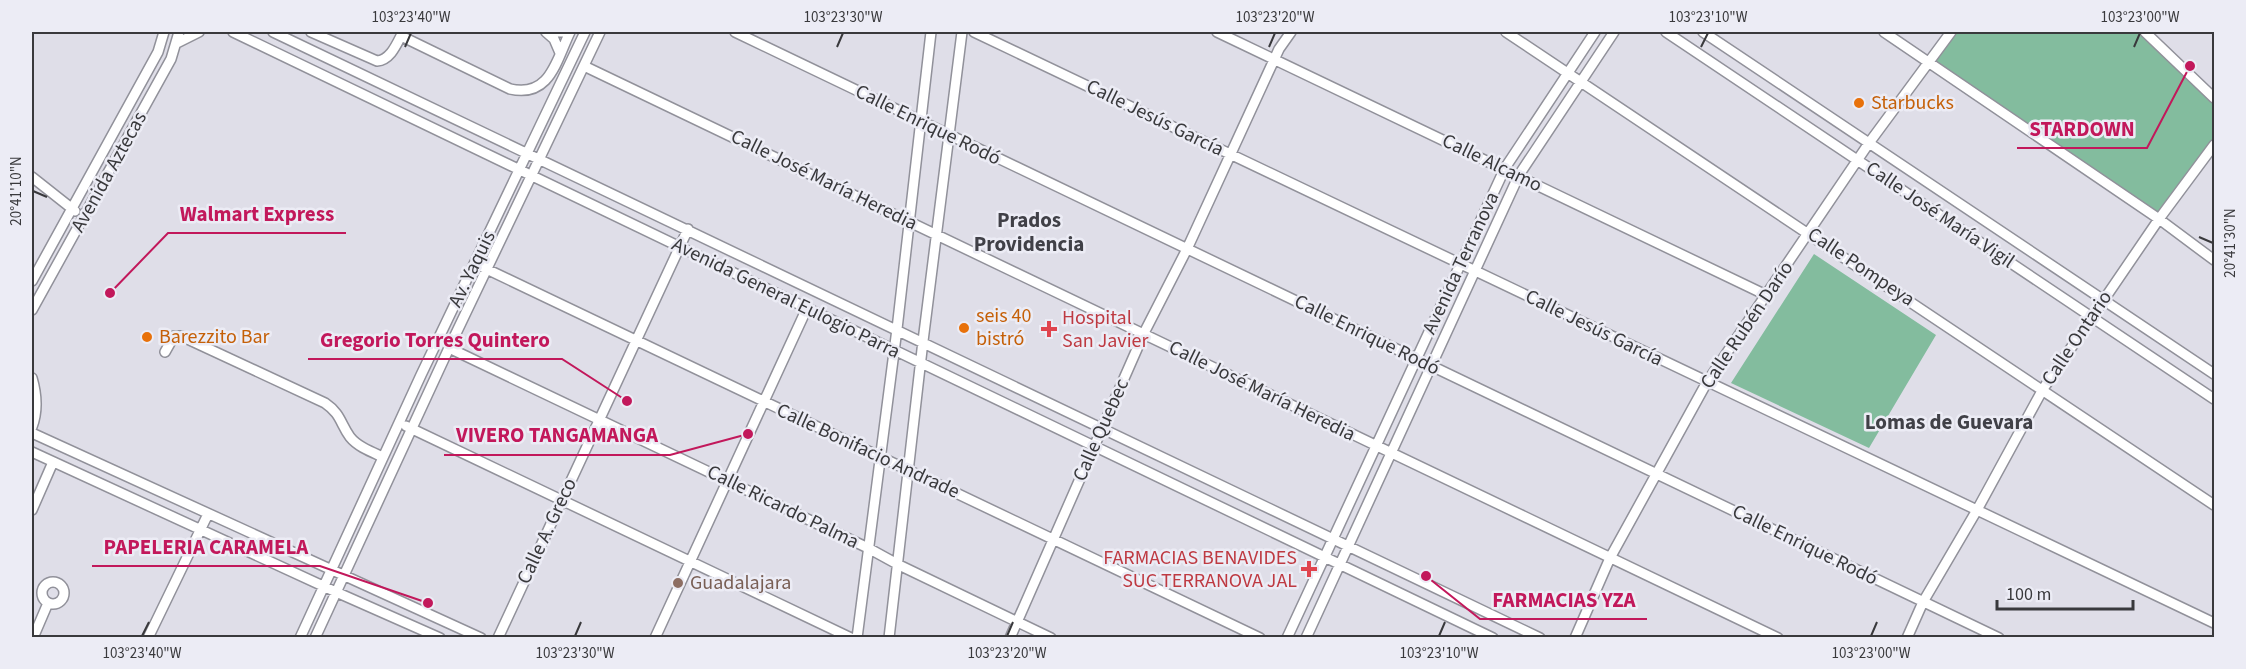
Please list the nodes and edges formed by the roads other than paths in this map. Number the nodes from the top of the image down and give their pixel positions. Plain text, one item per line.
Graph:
1 (164, 32) edge
2 (179, 32) edge
3 (199, 32) edge
4 (233, 32) edge
5 (273, 32) edge
6 (311, 32) edge
7 (546, 32) edge
8 (563, 32) edge
9 (570, 32) edge
10 (585, 32) edge
11 (600, 32) edge
12 (735, 32) edge
13 (931, 32) edge
14 (962, 32) edge
15 (974, 32) edge
16 (1217, 32) edge
17 (1291, 32) edge
18 (1506, 32) edge
19 (1595, 32) edge
20 (1614, 32) edge
21 (1666, 32) edge
22 (1703, 32) edge
23 (1884, 32) edge
24 (1951, 32) edge
25 (2145, 32) edge
26 (402, 34) edge
27 (177, 43) junction
28 (560, 53) junction
29 (1274, 59) junction
30 (1928, 62) junction
31 (584, 66) junction
32 (1568, 73) junction
33 (369, 77) junction
34 (1581, 81) junction
35 (361, 93) junction
36 (2214, 98) edge
37 (921, 122) junction
38 (949, 135) junction
39 (1869, 143) junction
40 (2214, 145) edge
41 (528, 153) junction
42 (1231, 154) junction
43 (540, 158) junction
44 (1858, 160) junction
45 (1505, 168) junction
46 (520, 170) junction
47 (532, 175) junction
48 (1519, 175) junction
49 (32, 177) edge
50 (72, 209) junction
51 (85, 217) junction
52 (2158, 219) junction
53 (909, 221) junction
54 (688, 229) junction
55 (1809, 232) junction
56 (936, 234) junction
57 (680, 246) junction
58 (1187, 249) junction
59 (2214, 260) edge
60 (476, 264) junction
61 (1460, 264) junction
62 (487, 269) junction
63 (1474, 271) junction
64 (32, 281) edge
65 (1766, 295) junction
66 (2103, 299) junction
67 (807, 308) junction
68 (32, 310) edge
69 (2092, 316) junction
70 (897, 329) junction
71 (1144, 333) junction
72 (636, 340) junction
73 (923, 341) junction
74 (449, 348) junction
75 (894, 350) junction
76 (165, 352) dead end
77 (1416, 359) junction
78 (920, 362) junction
79 (1430, 366) junction
80 (2214, 374) edge
81 (32, 378) edge
82 (1707, 382) junction
83 (2043, 389) junction
84 (2214, 399) edge
85 (764, 401) junction
86 (599, 419) junction
87 (399, 423) junction
88 (1102, 426) junction
89 (32, 427) edge
90 (411, 429) junction
91 (32, 433) edge
92 (1093, 445) junction
93 (1376, 446) junction
94 (32, 452) edge
95 (1391, 453) junction
96 (383, 457) junction
97 (880, 457) junction
98 (53, 462) junction
99 (908, 470) junction
100 (1657, 473) junction
101 (727, 480) junction
102 (562, 500) junction
103 (2214, 506) edge
104 (32, 510) edge
105 (1977, 510) junction
106 (208, 514) junction
107 (200, 530) junction
108 (1333, 538) junction
109 (1054, 540) junction
110 (1348, 545) junction
111 (868, 548) junction
112 (1325, 557) junction
113 (1610, 558) junction
114 (690, 561) junction
115 (1340, 564) junction
116 (899, 566) junction
117 (331, 571) junction
118 (343, 576) junction
119 (323, 586) junction
120 (336, 592) junction
121 (1923, 602) junction
122 (48, 603) dead end
123 (1017, 621) junction
124 (2214, 623) edge
125 (33, 638) edge
126 (148, 638) edge
127 (300, 638) edge
128 (315, 638) edge
129 (440, 638) edge
130 (481, 638) edge
131 (498, 638) edge
132 (655, 638) edge
133 (851, 638) edge
134 (857, 638) edge
135 (889, 638) edge
136 (1010, 638) edge
137 (1051, 638) edge
138 (1260, 638) edge
139 (1287, 638) edge
140 (1306, 638) edge
141 (1493, 638) edge
142 (1540, 638) edge
143 (1575, 638) edge
144 (1778, 638) edge
145 (1907, 638) edge
146 (1999, 638) edge

1 - 50 street, Avenida Aztecas
2 - 27 street, Avenida Aztecas
3 - 27 street
4 - 35 street, Avenida General Eulogio Parra
5 - 33 street, Avenida General Eulogio Parra
6 - 26 street
7 - 8 street
7 - 28 street
9 - 28 street
10 - 41 street, Av. Yaquis
11 - 31 street
12 - 37 street, Calle Enrique Rodó
13 - 37 street
14 - 38 street
15 - 42 street, Calle Jesús García
16 - 29 street, Calle Alcamo
17 - 29 street, Calle Quebec
18 - 32 street, Calle Pompeya
19 - 32 street, Avenida Terranova
20 - 34 street, Avenida Terranova
21 - 44 street, Calle José María Vigil
22 - 39 street, Calle José María Vigil
23 - 30 street
24 - 30 street, Calle Rubén Darío
25 - 36 street
26 - 28 street
27 - 51 street, Avenida Aztecas
29 - 42 street, Calle Quebec
29 - 45 street, Calle Alcamo
30 - 39 street, Calle Rubén Darío
30 - 52 street
31 - 43 street
31 - 53 street, Calle José María Heredia
32 - 34 street, Calle Pompeya
32 - 45 street, Avenida Terranova
33 - 35 street
33 - 41 street, Avenida General Eulogio Parra
34 - 48 street, Avenida Terranova
34 - 55 street, Calle Pompeya
35 - 46 street, Avenida General Eulogio Parra
37 - 38 street, Calle Enrique Rodó
37 - 53 street
38 - 56 street
38 - 58 street, Calle Enrique Rodó
39 - 44 street, Calle Rubén Darío
39 - 66 street, Calle José María Vigil
40 - 52 street, Calle Ontario
41 - 43 street, Avenida General Eulogio Parra
41 - 46 street, Av. Yaquis
42 - 58 street, Calle Quebec
42 - 61 street, Calle Jesús García
43 - 47 street, Av. Yaquis
43 - 54 street, Avenida General Eulogio Parra
44 - 55 street, Calle Rubén Darío
44 - 69 street, Calle José María Vigil
45 - 48 street, Calle Alcamo
45 - 61 street, Avenida Terranova
46 - 47 street, Avenida General Eulogio Parra
46 - 60 street, Av. Yaquis
47 - 57 street, Avenida General Eulogio Parra
47 - 62 street, Av. Yaquis
48 - 63 street, Avenida Terranova
48 - 65 street, Calle Alcamo
49 - 50 street
50 - 51 street
50 - 64 street, Avenida Aztecas
51 - 68 street, Avenida Aztecas
52 - 59 street
52 - 66 street, Calle Ontario
53 - 56 street, Calle José María Heredia
53 - 70 street
54 - 57 street, Calle A. Greco
54 - 70 street, Avenida General Eulogio Parra
55 - 65 street, Calle Rubén Darío
55 - 83 street, Calle Pompeya
56 - 71 street, Calle José María Heredia
56 - 73 street
57 - 67 street, Avenida General Eulogio Parra
57 - 72 street, Calle A. Greco
58 - 71 street, Calle Quebec
58 - 77 street, Calle Enrique Rodó
60 - 62 street, Calle Bonifacio Andrade
60 - 87 street, Av. Yaquis
61 - 63 street, Calle Jesús García
61 - 77 street, Avenida Terranova
62 - 72 street, Calle Bonifacio Andrade
62 - 74 street, Av. Yaquis
63 - 79 street, Avenida Terranova
63 - 82 street, Calle Jesús García
65 - 82 street, Calle Rubén Darío
66 - 69 street, Calle Ontario
66 - 80 street, Calle José María Vigil
67 - 75 street, Avenida General Eulogio Parra
67 - 85 street
69 - 83 street, Calle Ontario
69 - 84 street, Calle José María Vigil
70 - 73 street, Avenida General Eulogio Parra
70 - 75 street
71 - 88 street, Calle Quebec
71 - 93 street, Calle José María Heredia
72 - 85 street, Calle Bonifacio Andrade
72 - 86 street, Calle A. Greco
73 - 78 street
73 - 88 street, Avenida General Eulogio Parra
74 - 86 street, Calle Ricardo Palma
74 - 90 street, Av. Yaquis
75 - 78 street, Avenida General Eulogio Parra
75 - 97 street
76 - 96 street
77 - 79 street, Calle Enrique Rodó
77 - 93 street, Avenida Terranova
78 - 92 street, Avenida General Eulogio Parra
78 - 99 street
79 - 95 street, Avenida Terranova
79 - 100 street, Calle Enrique Rodó
81 - 89 street
82 - 100 street, Calle Rubén Darío
82 - 105 street, Calle Jesús García
83 - 103 street, Calle Pompeya
83 - 105 street, Calle Ontario
85 - 97 street, Calle Bonifacio Andrade
85 - 101 street
86 - 101 street, Calle Ricardo Palma
86 - 102 street, Calle A. Greco
87 - 90 street
87 - 96 street, Av. Yaquis
88 - 92 street, Calle Quebec
88 - 108 street, Avenida General Eulogio Parra
90 - 102 street
90 - 118 street, Av. Yaquis
91 - 106 street
92 - 109 street, Calle Quebec
92 - 112 street, Avenida General Eulogio Parra
93 - 95 street, Calle José María Heredia
93 - 108 street, Avenida Terranova
94 - 98 street
95 - 110 street, Avenida Terranova
95 - 113 street, Calle José María Heredia
96 - 117 street, Av. Yaquis
97 - 99 street, Calle Bonifacio Andrade
97 - 111 street
98 - 104 street
98 - 107 street
99 - 109 street, Calle Bonifacio Andrade
99 - 116 street
100 - 113 street, Calle Rubén Darío
100 - 121 street, Calle Enrique Rodó
101 - 111 street, Calle Ricardo Palma
101 - 114 street
102 - 114 street
102 - 131 street, Calle A. Greco
105 - 121 street, Calle Ontario
105 - 124 street, Calle Jesús García
106 - 107 street
106 - 117 street
107 - 119 street
107 - 126 street
108 - 110 street, Avenida General Eulogio Parra
108 - 112 street, Avenida Terranova
109 - 123 street, Calle Quebec
109 - 138 street, Calle Bonifacio Andrade
110 - 115 street, Avenida Terranova
110 - 142 street, Avenida General Eulogio Parra
111 - 116 street, Calle Ricardo Palma
111 - 134 street
112 - 115 street, Avenida General Eulogio Parra
112 - 139 street, Avenida Terranova
113 - 143 street, Calle Rubén Darío
113 - 144 street, Calle José María Heredia
114 - 132 street
114 - 133 street
115 - 140 street, Avenida Terranova
115 - 141 street, Avenida General Eulogio Parra
116 - 123 street, Calle Ricardo Palma
116 - 135 street
117 - 118 street
117 - 119 street, Av. Yaquis
118 - 120 street, Av. Yaquis
118 - 130 street
119 - 120 street
119 - 127 street, Av. Yaquis
120 - 128 street, Av. Yaquis
120 - 129 street
121 - 145 street, Calle Ontario
121 - 146 street, Calle Enrique Rodó
122 - 125 street
123 - 136 street, Calle Quebec
123 - 137 street, Calle Ricardo Palma

